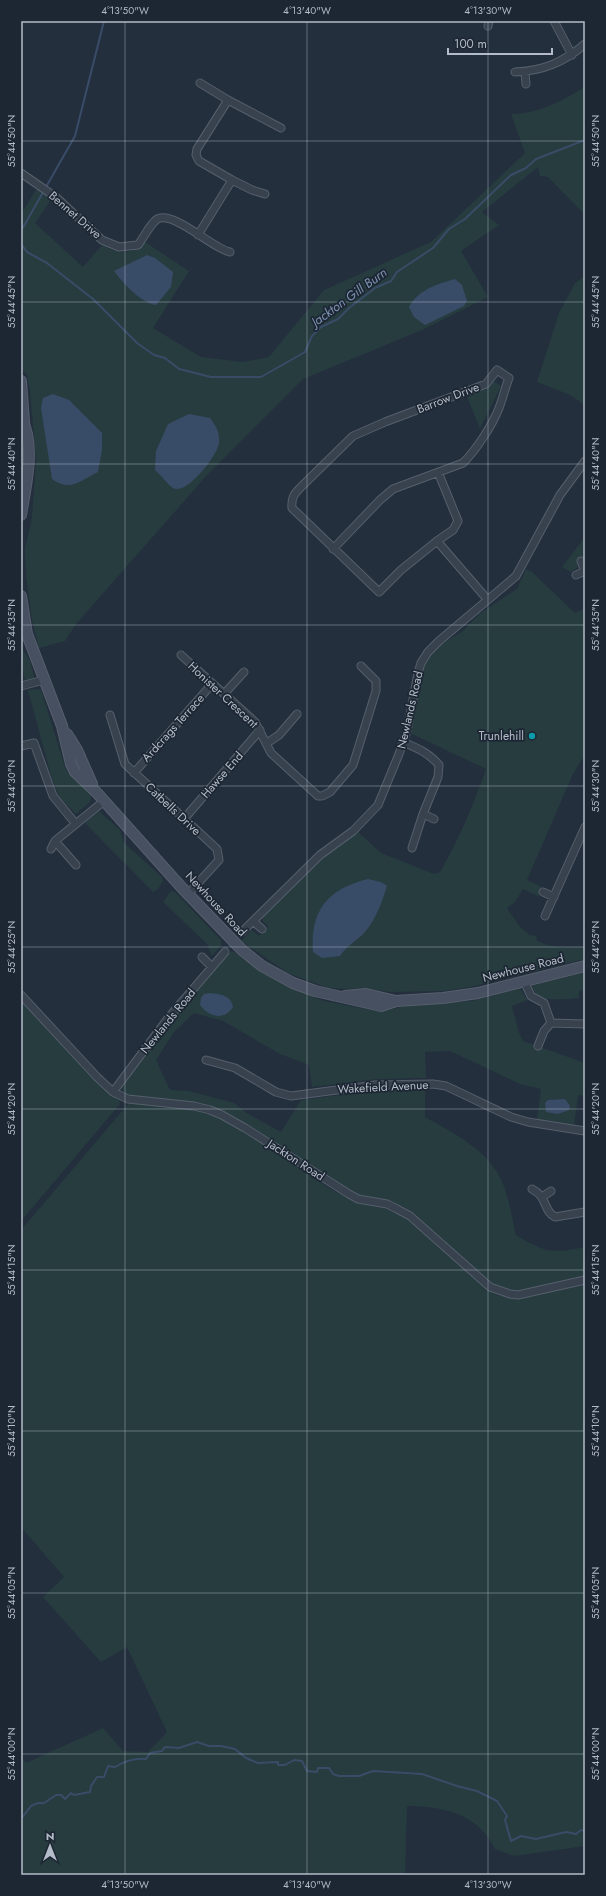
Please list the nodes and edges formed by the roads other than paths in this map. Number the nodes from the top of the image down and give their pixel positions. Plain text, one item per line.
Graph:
1 (554, 21) edge
2 (585, 44) edge
3 (572, 55) junction
4 (515, 72) dead end
5 (525, 72) junction
6 (200, 82) dead end
7 (526, 84) dead end
8 (228, 100) junction
9 (281, 128) dead end
10 (21, 173) edge
11 (232, 180) junction
12 (265, 194) dead end
13 (198, 235) junction
14 (230, 252) dead end
15 (21, 381) edge
16 (22, 419) edge
17 (585, 461) edge
18 (438, 472) junction
19 (21, 515) edge
20 (437, 541) junction
21 (333, 549) junction
22 (580, 561) dead end
23 (576, 575) dead end
24 (21, 596) edge
25 (487, 599) junction
26 (181, 655) dead end
27 (361, 666) dead end
28 (244, 672) dead end
29 (44, 680) junction
30 (212, 684) junction
31 (21, 686) edge
32 (224, 694) junction
33 (297, 714) dead end
34 (110, 715) dead end
35 (260, 730) junction
36 (403, 742) junction
37 (267, 743) junction
38 (21, 746) edge
39 (134, 773) junction
40 (100, 797) junction
41 (423, 814) junction
42 (184, 819) junction
43 (434, 819) dead end
44 (75, 823) junction
45 (585, 827) edge
46 (56, 840) junction
47 (412, 848) dead end
48 (51, 849) dead end
49 (76, 865) dead end
50 (543, 892) dead end
51 (188, 894) junction
52 (554, 896) junction
53 (545, 916) dead end
54 (253, 921) junction
55 (262, 929) dead end
56 (242, 932) dead end
57 (225, 952) dead end
58 (202, 957) dead end
59 (212, 966) junction
60 (585, 966) edge
61 (524, 981) junction
62 (21, 996) edge
63 (551, 1023) junction
64 (585, 1024) edge
65 (538, 1046) dead end
66 (206, 1060) dead end
67 (113, 1092) junction
68 (585, 1131) edge
69 (532, 1189) dead end
70 (551, 1190) dead end
71 (542, 1197) junction
72 (585, 1212) edge
73 (585, 1280) edge

1 - 3 street
2 - 3 street
3 - 5 street
4 - 5 street
5 - 7 street
6 - 8 street
8 - 9 street
8 - 11 street
10 - 13 street, Bennet Drive
11 - 12 street
11 - 13 street
13 - 14 street, Bennet Drive
15 - 16 street
16 - 19 street
17 - 25 street, Newlands Road
18 - 20 street
18 - 21 street, Barrow Drive
18 - 21 street, Barrow Drive
20 - 21 street, Barrow Drive
20 - 25 street
22 - 23 street
24 - 29 street, Newhouse Road
25 - 36 street, Newlands Road
26 - 30 street, Honister Crescent
27 - 37 street, Honister Crescent
28 - 32 street
29 - 31 street
29 - 40 street, Newhouse Road
30 - 32 street, Honister Crescent
30 - 39 street, Ardcrags Terrace
32 - 35 street, Honister Crescent
33 - 37 street
34 - 39 street, Catbells Drive
35 - 37 street, Honister Crescent
35 - 42 street, Hawse End
36 - 41 street
36 - 54 street, Newlands Road
38 - 44 street
39 - 42 street, Catbells Drive
40 - 44 street
40 - 51 street, Newhouse Road
41 - 43 street
41 - 47 street
42 - 51 street, Catbells Drive
44 - 46 street
45 - 52 street
46 - 48 street
46 - 49 street
50 - 52 street
51 - 61 street, Newhouse Road
52 - 53 street
54 - 55 street
54 - 56 street, Newlands Road
57 - 59 street, Newlands Road
58 - 59 street
59 - 67 street, Newlands Road
60 - 61 street, Newhouse Road
61 - 63 street
62 - 67 street, Jackton Road
63 - 64 street
63 - 65 street
66 - 68 street, Wakefield Avenue
67 - 73 street, Jackton Road
69 - 71 street
70 - 71 street
71 - 72 street

